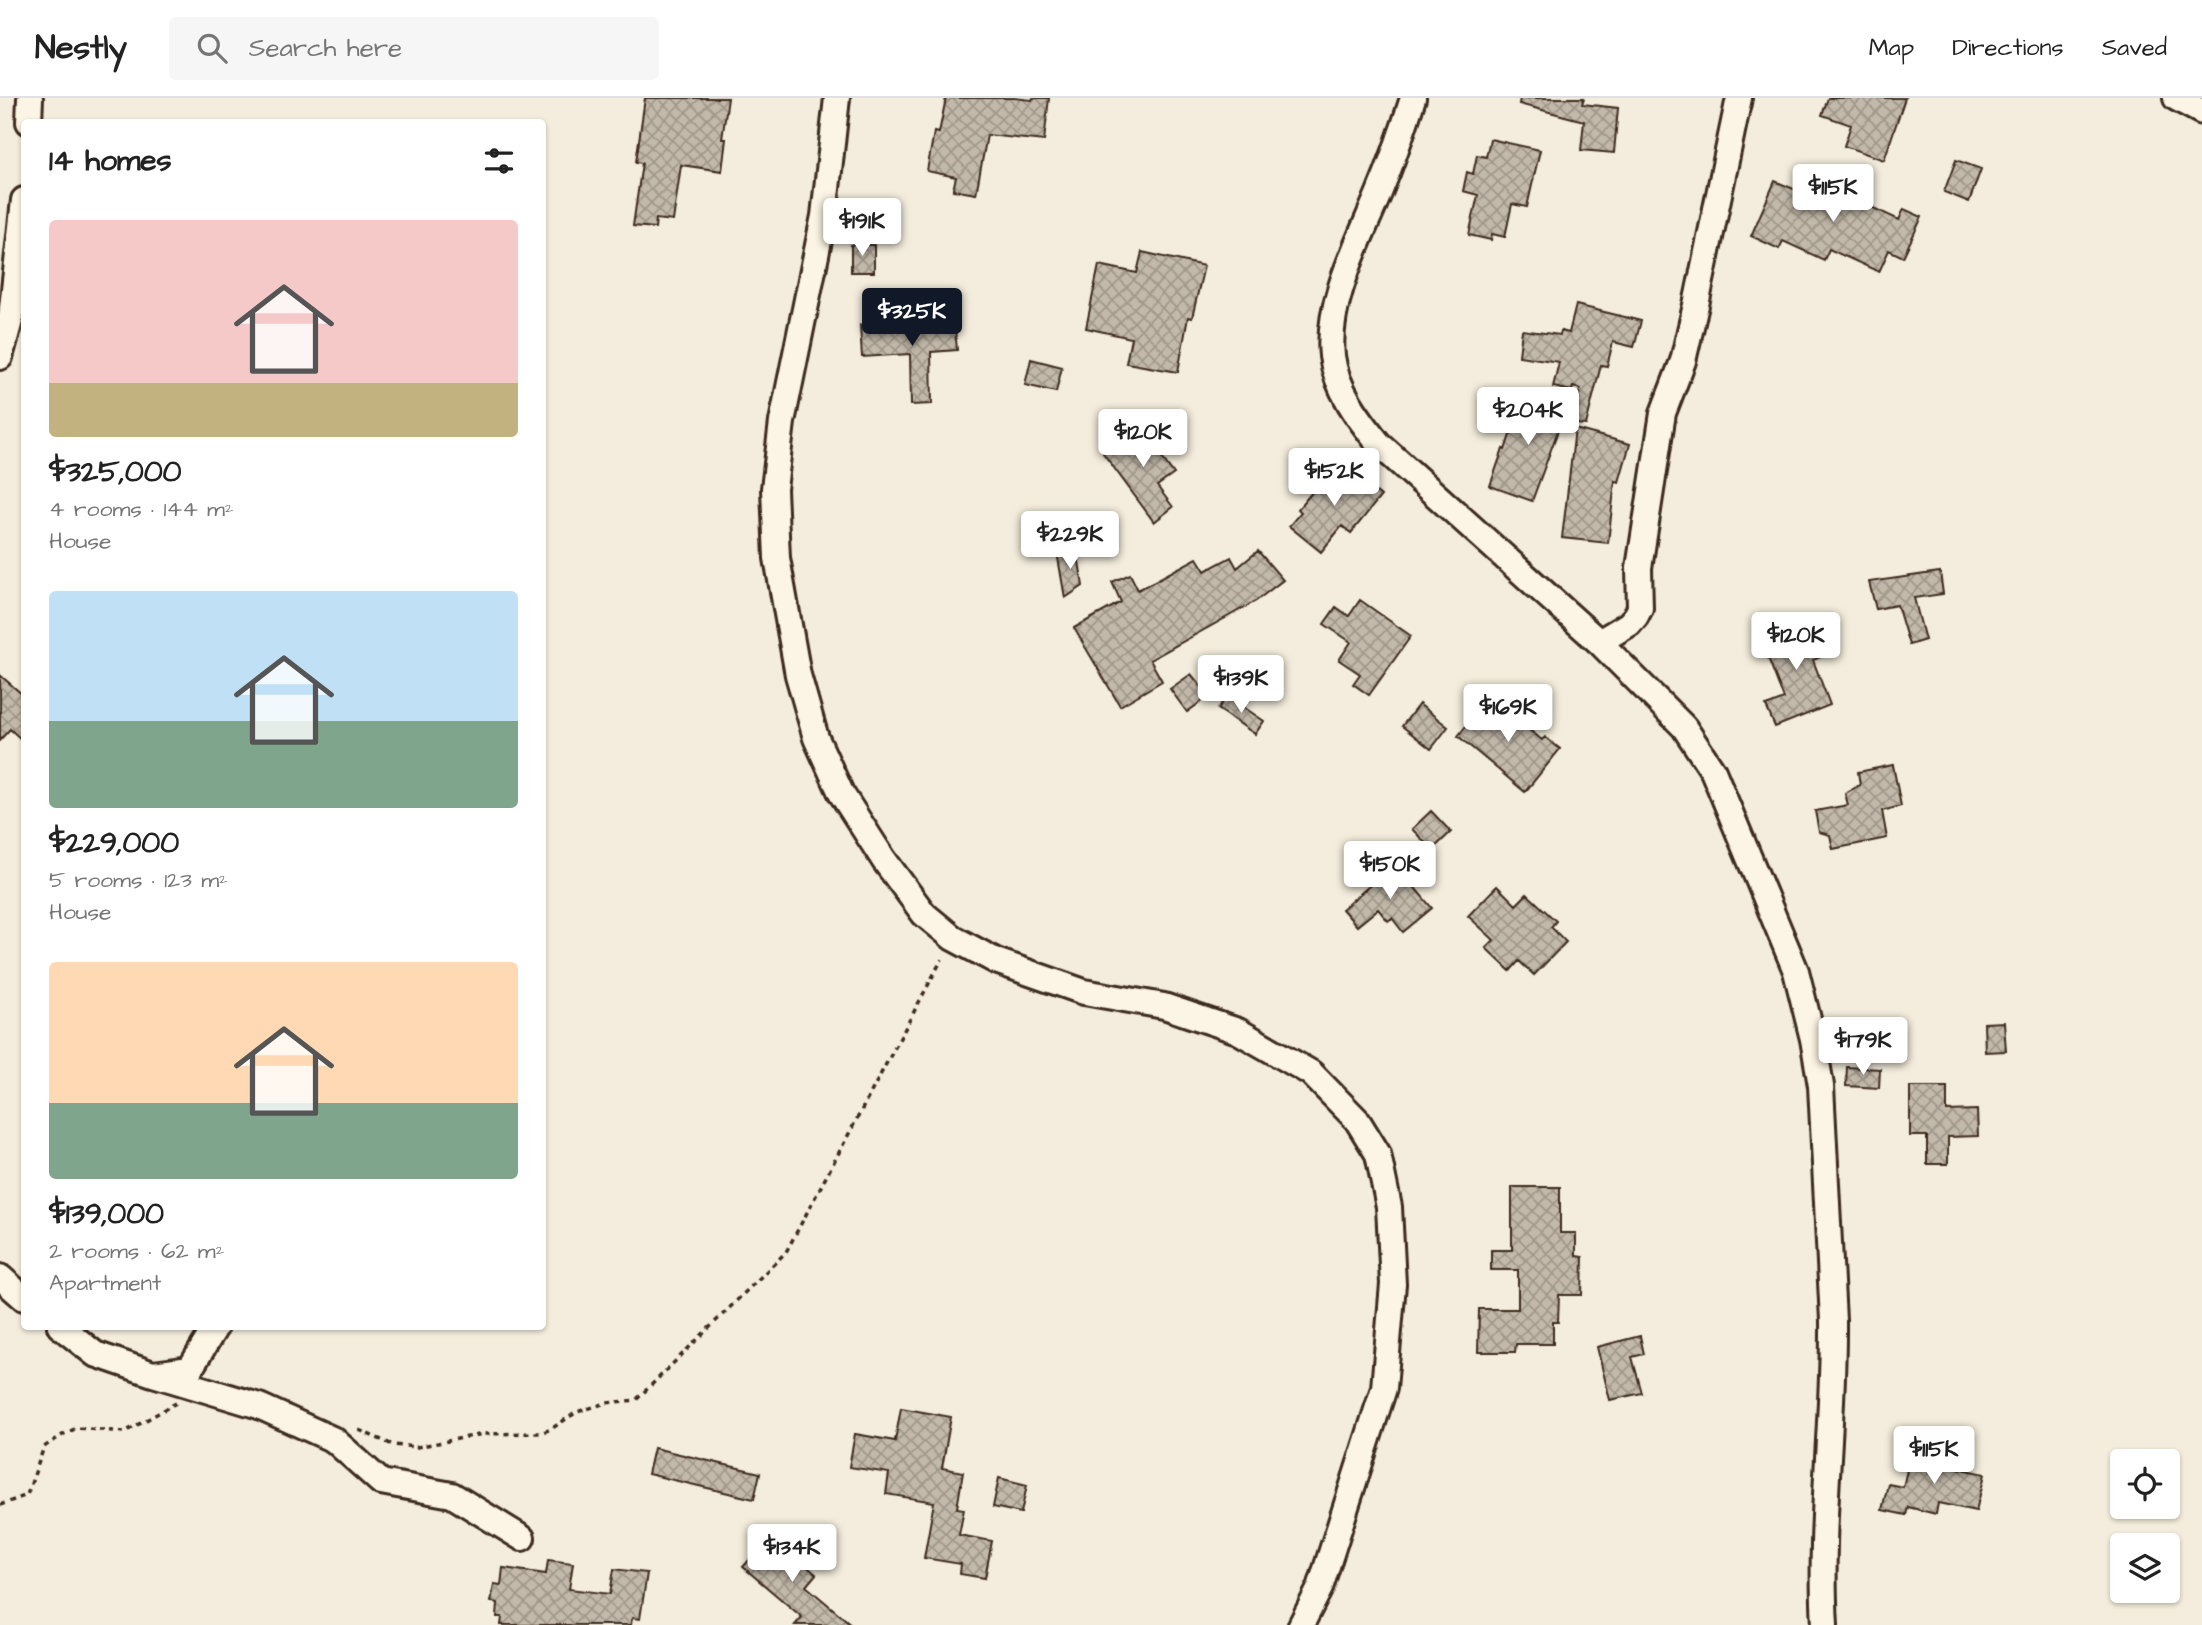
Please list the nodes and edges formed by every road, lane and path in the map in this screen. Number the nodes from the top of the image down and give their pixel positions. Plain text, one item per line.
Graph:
1 (30, 98) edge
2 (837, 98) edge
3 (1413, 98) edge
4 (1739, 98) edge
5 (2176, 98) edge
6 (2202, 112) edge
7 (29, 119) edge
8 (21, 227) edge
9 (0, 357) edge
10 (1599, 642) junction
11 (953, 939) junction
12 (0, 1277) edge
13 (21, 1295) edge
14 (65, 1330) edge
15 (214, 1330) edge
16 (153, 1374) junction
17 (204, 1389) junction
18 (357, 1429) dead end
19 (0, 1505) edge
20 (522, 1538) dead end
21 (1301, 1625) edge
22 (1825, 1625) edge

1 - 7 street
2 - 11 street
3 - 10 street
4 - 10 street
5 - 6 street
8 - 9 street
10 - 22 street
11 - 18 path
11 - 21 street
12 - 13 street
14 - 16 street
15 - 16 street
16 - 17 street
17 - 19 path
17 - 20 street

